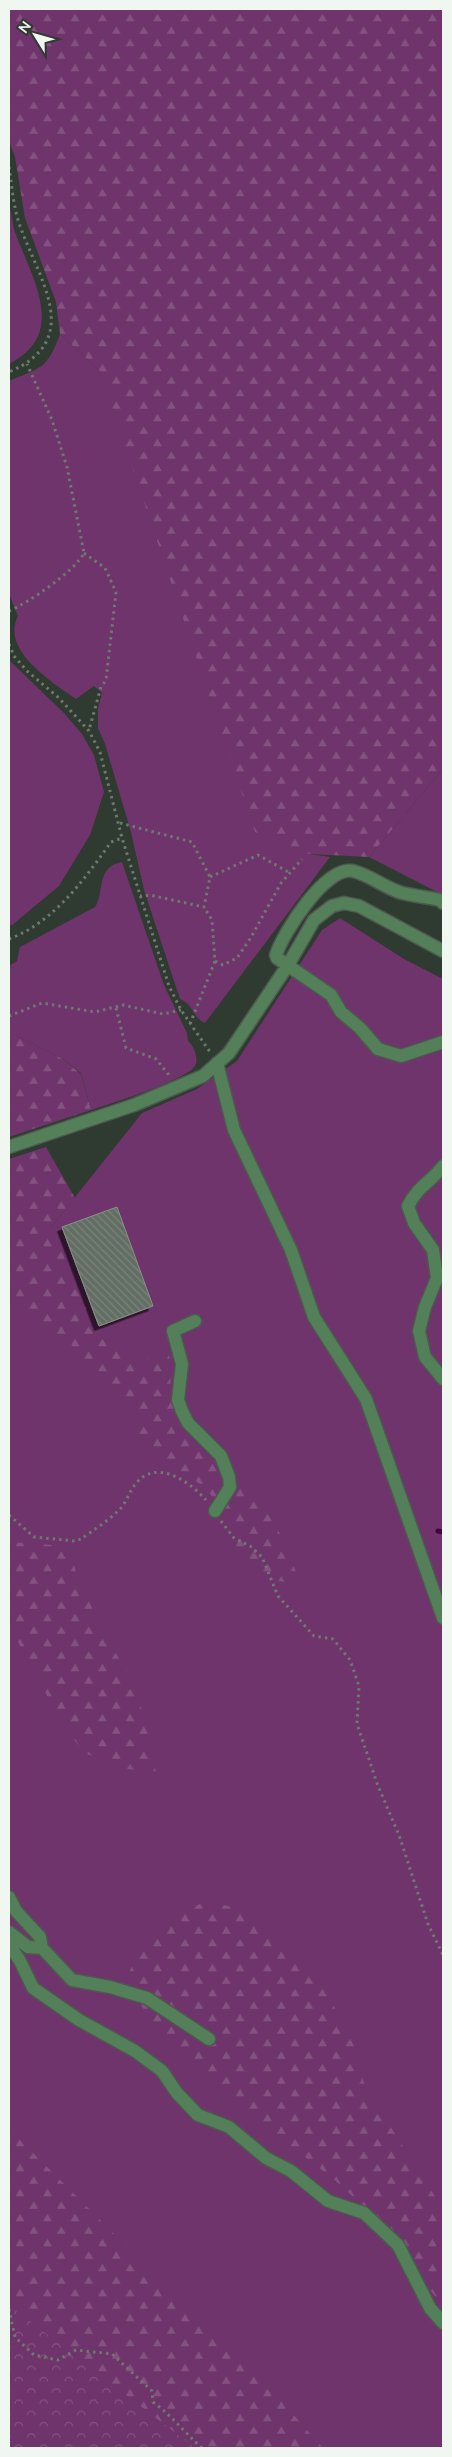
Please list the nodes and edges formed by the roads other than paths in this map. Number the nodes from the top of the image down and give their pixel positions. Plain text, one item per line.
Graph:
1 (443, 903) edge
2 (443, 951) edge
3 (288, 966) junction
4 (443, 1042) edge
5 (217, 1063) junction
6 (9, 1147) edge
7 (443, 1166) edge
8 (196, 1321) dead end
9 (443, 1379) edge
10 (215, 1511) road end
11 (443, 1618) edge
12 (9, 1897) edge
13 (9, 1932) edge
14 (9, 1944) edge
15 (42, 1948) junction
16 (209, 2039) dead end
17 (443, 2323) edge

1 - 3 lane
2 - 3 lane
3 - 4 lane
3 - 5 lane
5 - 6 lane
5 - 11 lane
7 - 9 lane
8 - 10 lane
12 - 15 lane
13 - 15 lane
14 - 17 lane
15 - 16 lane

